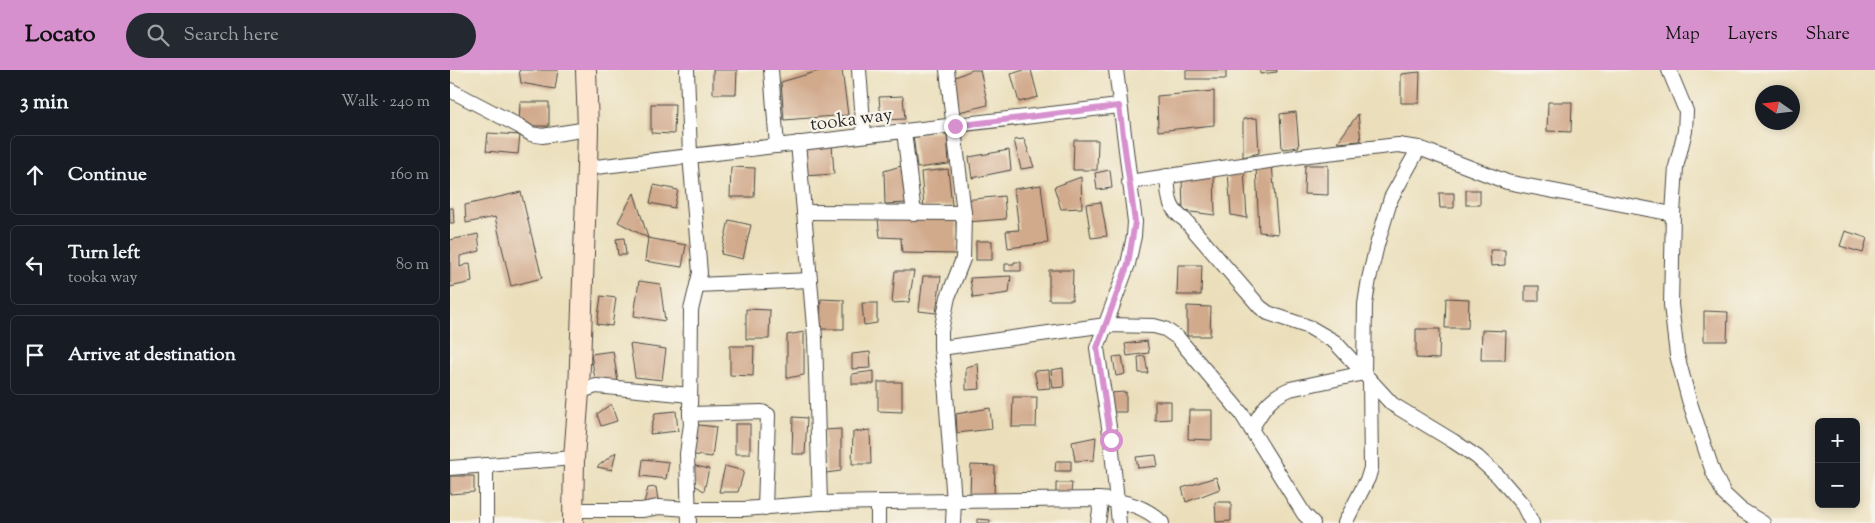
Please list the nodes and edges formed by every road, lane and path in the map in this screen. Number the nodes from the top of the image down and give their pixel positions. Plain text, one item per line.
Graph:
1 (586, 70) edge
2 (687, 70) edge
3 (771, 70) edge
4 (859, 70) edge
5 (1116, 70) edge
6 (1669, 70) edge
7 (950, 71) edge
8 (450, 90) edge
9 (1119, 106) junction
10 (955, 126) junction
11 (588, 129) junction
12 (904, 130) junction
13 (864, 134) junction
14 (798, 143) junction
15 (777, 146) junction
16 (1419, 148) junction
17 (690, 155) junction
18 (587, 168) junction
19 (1167, 176) junction
20 (1129, 182) junction
21 (804, 212) junction
22 (964, 213) junction
23 (914, 214) junction
24 (1673, 214) junction
25 (810, 280) junction
26 (697, 285) junction
27 (1106, 325) junction
28 (941, 348) junction
29 (1367, 376) junction
30 (579, 392) junction
31 (690, 395) junction
32 (690, 414) junction
33 (1251, 429) junction
34 (574, 458) junction
35 (486, 466) junction
36 (450, 468) edge
37 (1098, 500) junction
38 (1116, 500) junction
39 (878, 502) junction
40 (954, 502) junction
41 (820, 503) junction
42 (766, 508) junction
43 (573, 516) edge
44 (689, 516) edge
45 (486, 523) edge
46 (878, 523) edge
47 (953, 523) edge
48 (1098, 523) edge
49 (1119, 523) edge
50 (1162, 523) edge
51 (1313, 523) edge
52 (1345, 523) edge
53 (1532, 523) edge
54 (1763, 523) edge

1 - 11 street
2 - 17 street
3 - 15 street
4 - 13 street
5 - 9 street
6 - 24 street
7 - 10 street
8 - 11 street
9 - 10 street, tooka way
9 - 20 street
10 - 12 street, tooka way
10 - 22 street
11 - 18 street
12 - 13 street, tooka way
12 - 23 street
13 - 14 street, tooka way
14 - 15 street, tooka way
14 - 21 street
15 - 17 street, tooka way
16 - 19 street
16 - 24 street
16 - 29 street
17 - 18 street, tooka way
17 - 26 street
18 - 30 street
19 - 20 street
19 - 29 street
20 - 27 street
21 - 23 street
21 - 25 street
22 - 23 street
22 - 28 street
24 - 54 street
25 - 26 street
25 - 41 street
26 - 31 street
27 - 28 street
27 - 33 street
27 - 38 street
28 - 40 street
29 - 33 street
29 - 52 street
29 - 53 street
30 - 31 street
30 - 34 street
31 - 32 street
32 - 42 street
32 - 44 street
33 - 51 street
34 - 35 street
34 - 43 street
35 - 36 street
35 - 45 street
37 - 38 street
37 - 40 street
37 - 48 street
38 - 49 street
38 - 50 street
39 - 40 street
39 - 41 street
39 - 46 street
40 - 47 street
41 - 42 street
42 - 44 street
43 - 44 street

